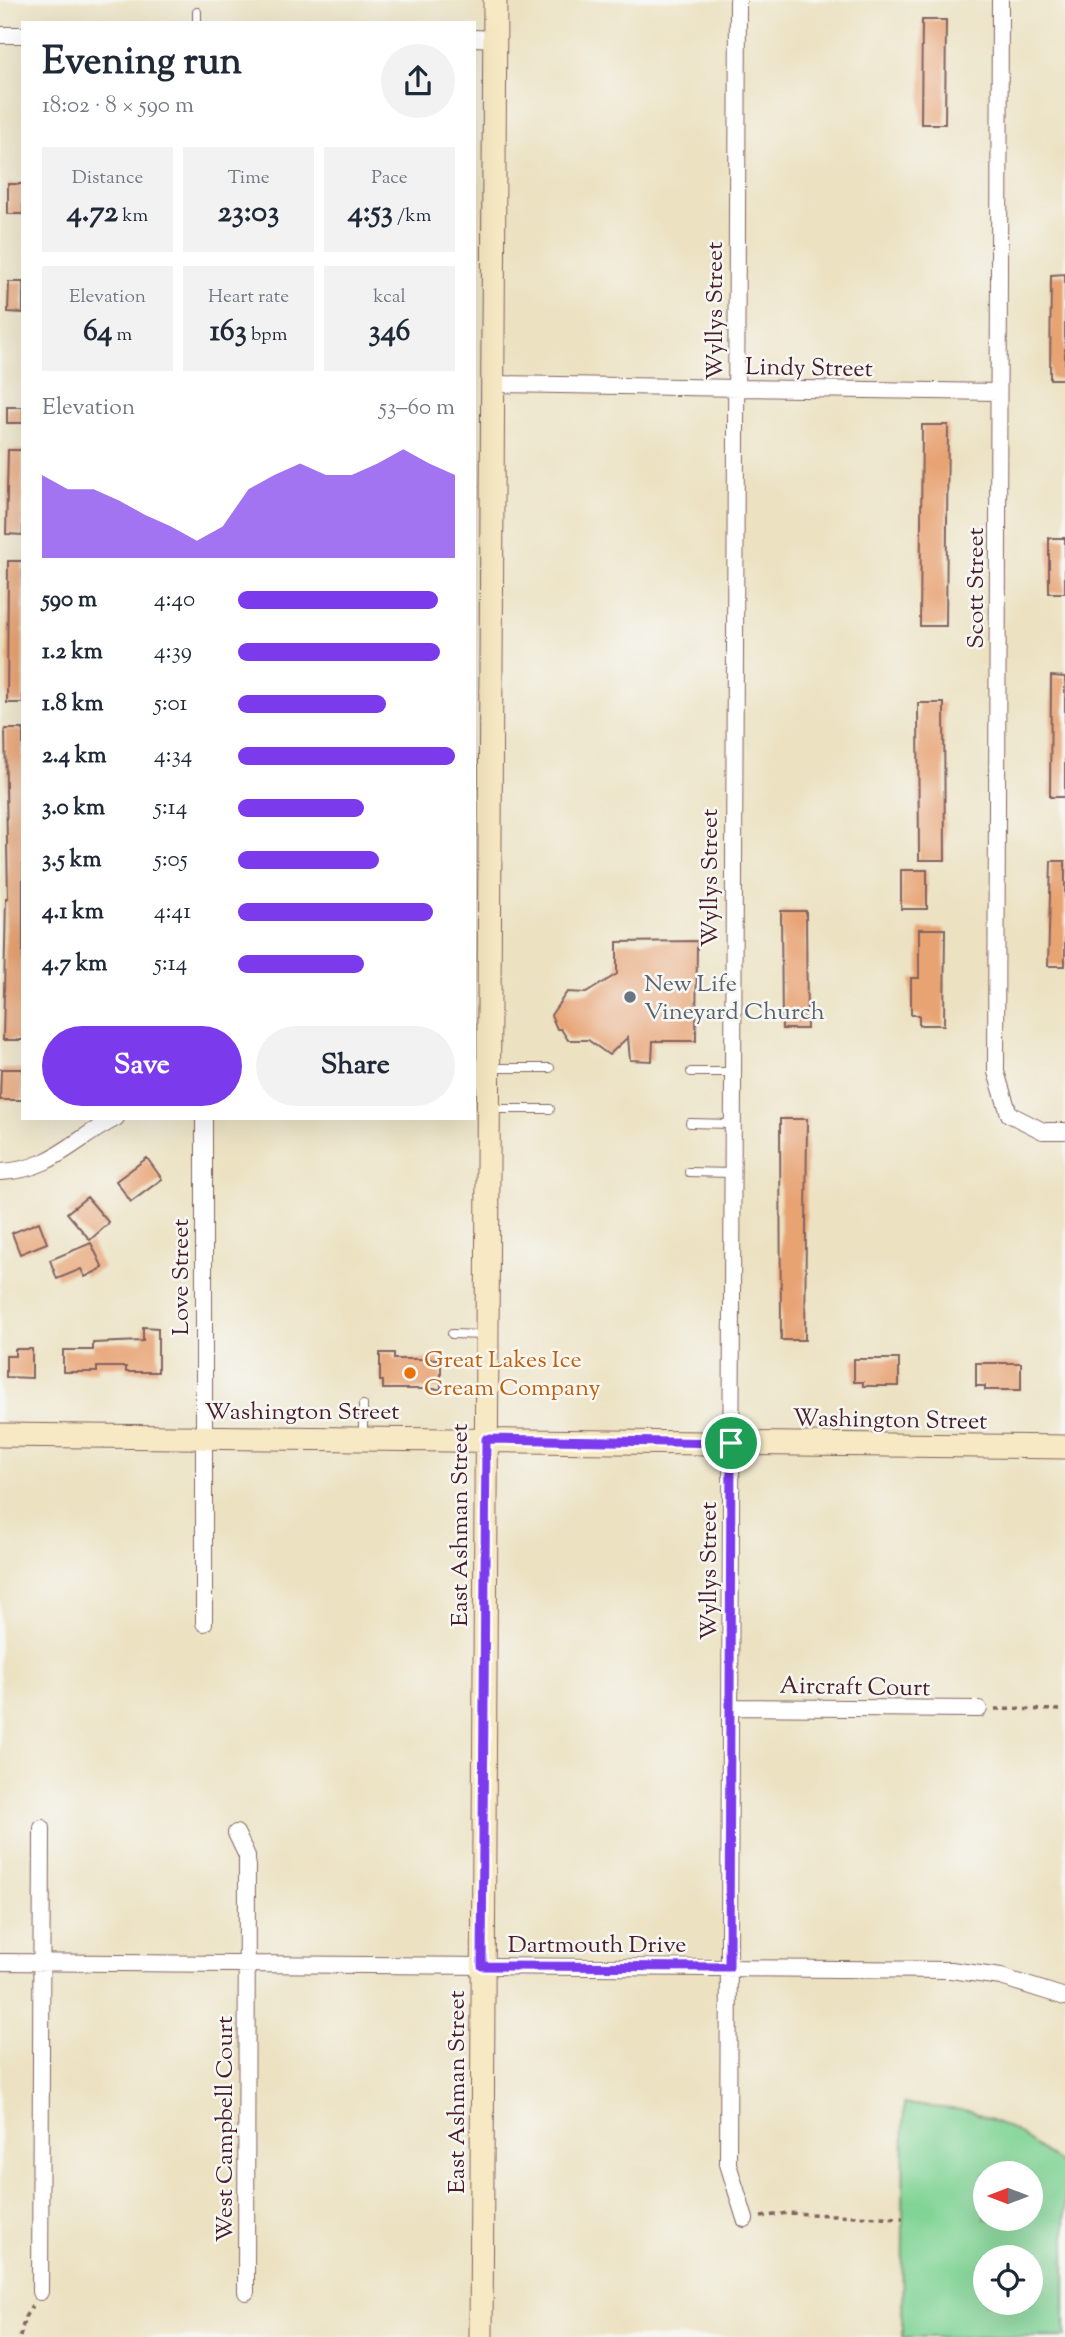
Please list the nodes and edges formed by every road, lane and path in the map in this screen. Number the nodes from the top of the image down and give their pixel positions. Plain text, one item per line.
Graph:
1 (495, 0) edge
2 (738, 0) edge
3 (1000, 0) edge
4 (197, 12) dead end
5 (197, 21) edge
6 (0, 35) edge
7 (21, 35) edge
8 (484, 38) edge
9 (493, 384) junction
10 (736, 389) junction
11 (998, 392) junction
12 (489, 1068) junction
13 (550, 1068) dead end
14 (691, 1072) dead end
15 (731, 1072) junction
16 (488, 1109) junction
17 (550, 1109) dead end
18 (113, 1120) edge
19 (204, 1120) edge
20 (690, 1123) dead end
21 (731, 1124) junction
22 (1065, 1131) edge
23 (0, 1172) edge
24 (689, 1172) dead end
25 (731, 1173) junction
26 (452, 1334) dead end
27 (486, 1335) junction
28 (363, 1405) dead end
29 (0, 1436) edge
30 (202, 1436) junction
31 (363, 1438) junction
32 (486, 1439) junction
33 (731, 1443) junction
34 (1065, 1447) edge
35 (204, 1623) dead end
36 (730, 1707) junction
37 (979, 1709) joint
38 (1065, 1710) edge
39 (42, 1828) dead end
40 (236, 1833) dead end
41 (0, 1962) edge
42 (41, 1963) junction
43 (247, 1966) junction
44 (482, 1966) junction
45 (729, 1967) junction
46 (1065, 1997) edge
47 (903, 2218) dead end
48 (745, 2219) joint
49 (40, 2292) joint
50 (246, 2292) dead end
51 (20, 2337) edge
52 (481, 2337) edge

1 - 8 street, East Ashman Street
2 - 10 street, Wyllys Street
3 - 11 street, Scott Street
4 - 5 lane
6 - 7 street
8 - 9 street, East Ashman Street
9 - 10 street, Lindy Street
9 - 12 street, East Ashman Street
10 - 11 street, Lindy Street
10 - 15 street, Wyllys Street
11 - 22 street, Scott Street
12 - 13 lane
12 - 16 street, East Ashman Street
14 - 15 lane
15 - 21 street, Wyllys Street
16 - 17 lane
16 - 27 street, East Ashman Street
18 - 23 street
19 - 30 street, Love Street
20 - 21 lane
21 - 25 street, Wyllys Street
24 - 25 lane
25 - 33 street, Wyllys Street
26 - 27 lane
27 - 32 street, East Ashman Street
28 - 31 lane
29 - 30 street, Washington Street
30 - 31 street, Washington Street
30 - 35 street, Love Street
31 - 32 street, Washington Street
32 - 33 street, Washington Street
32 - 44 street, East Ashman Street
33 - 34 street, Washington Street
33 - 36 street, Wyllys Street
36 - 37 street, Aircraft Court
36 - 45 street, Wyllys Street
37 - 38 path
39 - 42 street
40 - 43 street, West Campbell Court
41 - 42 street, Dartmouth Drive
42 - 43 street, Dartmouth Drive
42 - 49 street
43 - 44 street, Dartmouth Drive
43 - 50 street, West Campbell Court
44 - 45 street, Dartmouth Drive
44 - 52 street, East Ashman Street
45 - 46 street, Dartmouth Drive
45 - 48 street, Wyllys Street
47 - 48 path
49 - 51 path

